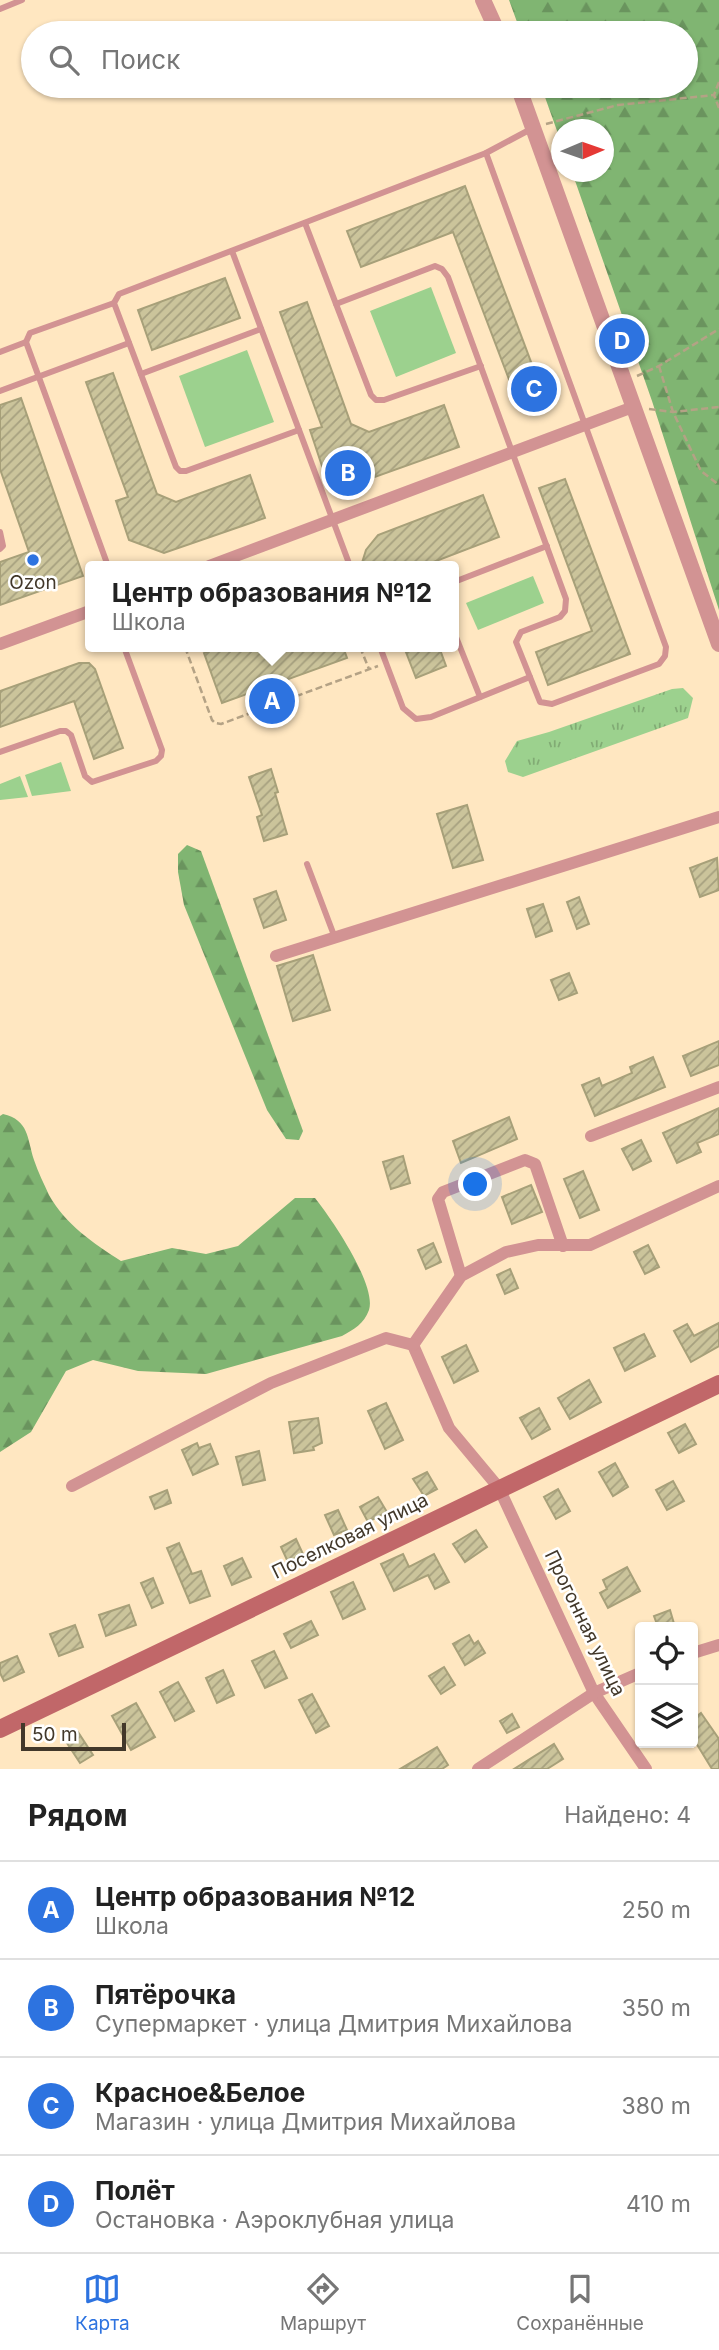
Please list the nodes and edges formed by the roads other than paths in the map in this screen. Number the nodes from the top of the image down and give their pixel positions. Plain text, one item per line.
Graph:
1 (22, 0) edge
2 (484, 0) edge
3 (0, 9) edge
4 (493, 21) edge
5 (522, 98) edge
6 (533, 128) junction
7 (486, 153) junction
8 (305, 223) junction
9 (232, 251) junction
10 (114, 303) junction
11 (336, 304) junction
12 (261, 329) junction
13 (26, 342) junction
14 (129, 343) junction
15 (0, 352) edge
16 (481, 366) junction
17 (141, 374) junction
18 (38, 377) junction
19 (0, 391) edge
20 (633, 407) junction
21 (586, 425) junction
22 (299, 430) junction
23 (513, 453) junction
24 (332, 520) junction
25 (0, 532) edge
26 (547, 546) junction
27 (0, 549) edge
28 (106, 561) edge
29 (222, 561) edge
30 (348, 561) edge
31 (459, 580) edge
32 (85, 613) edge
33 (459, 644) edge
34 (719, 644) edge
35 (0, 645) edge
36 (126, 652) edge
37 (382, 652) edge
38 (530, 677) junction
39 (480, 697) junction
40 (0, 752) edge
41 (719, 817) edge
42 (307, 864) dead end
43 (335, 937) junction
44 (276, 956) dead end
45 (719, 1087) edge
46 (591, 1136) dead end
47 (719, 1186) edge
48 (563, 1246) junction
49 (461, 1276) junction
50 (413, 1345) junction
51 (719, 1384) edge
52 (72, 1486) dead end
53 (499, 1488) junction
54 (719, 1645) edge
55 (698, 1651) edge
56 (635, 1675) edge
57 (594, 1693) junction
58 (0, 1729) edge
59 (478, 1769) edge
60 (646, 1769) edge

1 - 3 lane
2 - 4 street
5 - 6 street
6 - 7 lane
6 - 20 street
7 - 8 lane
7 - 21 lane
8 - 9 lane
8 - 11 lane
9 - 10 lane
9 - 12 lane
10 - 13 lane
10 - 14 lane
11 - 16 lane
11 - 16 lane
12 - 17 lane
12 - 22 lane
13 - 15 lane
13 - 18 lane
14 - 17 lane
14 - 18 lane
16 - 23 lane
17 - 22 lane
18 - 19 lane
18 - 28 lane
20 - 21 street
20 - 34 street
21 - 23 street
21 - 38 lane
22 - 24 lane
23 - 24 street
23 - 26 lane
24 - 29 street
24 - 30 lane
25 - 27 lane
26 - 31 lane
26 - 38 lane
32 - 35 street
33 - 39 lane
36 - 40 lane
37 - 39 lane
38 - 39 lane
41 - 43 street
42 - 43 lane
43 - 44 street
45 - 46 street
47 - 48 street
48 - 49 street
48 - 49 street
49 - 50 street
50 - 52 street
50 - 53 street, Прогонная улица
51 - 53 main road, Поселковая улица
53 - 57 street, Прогонная улица
53 - 58 main road, Поселковая улица
54 - 55 street
56 - 57 street
57 - 59 street
57 - 60 street, Прогонная улица

